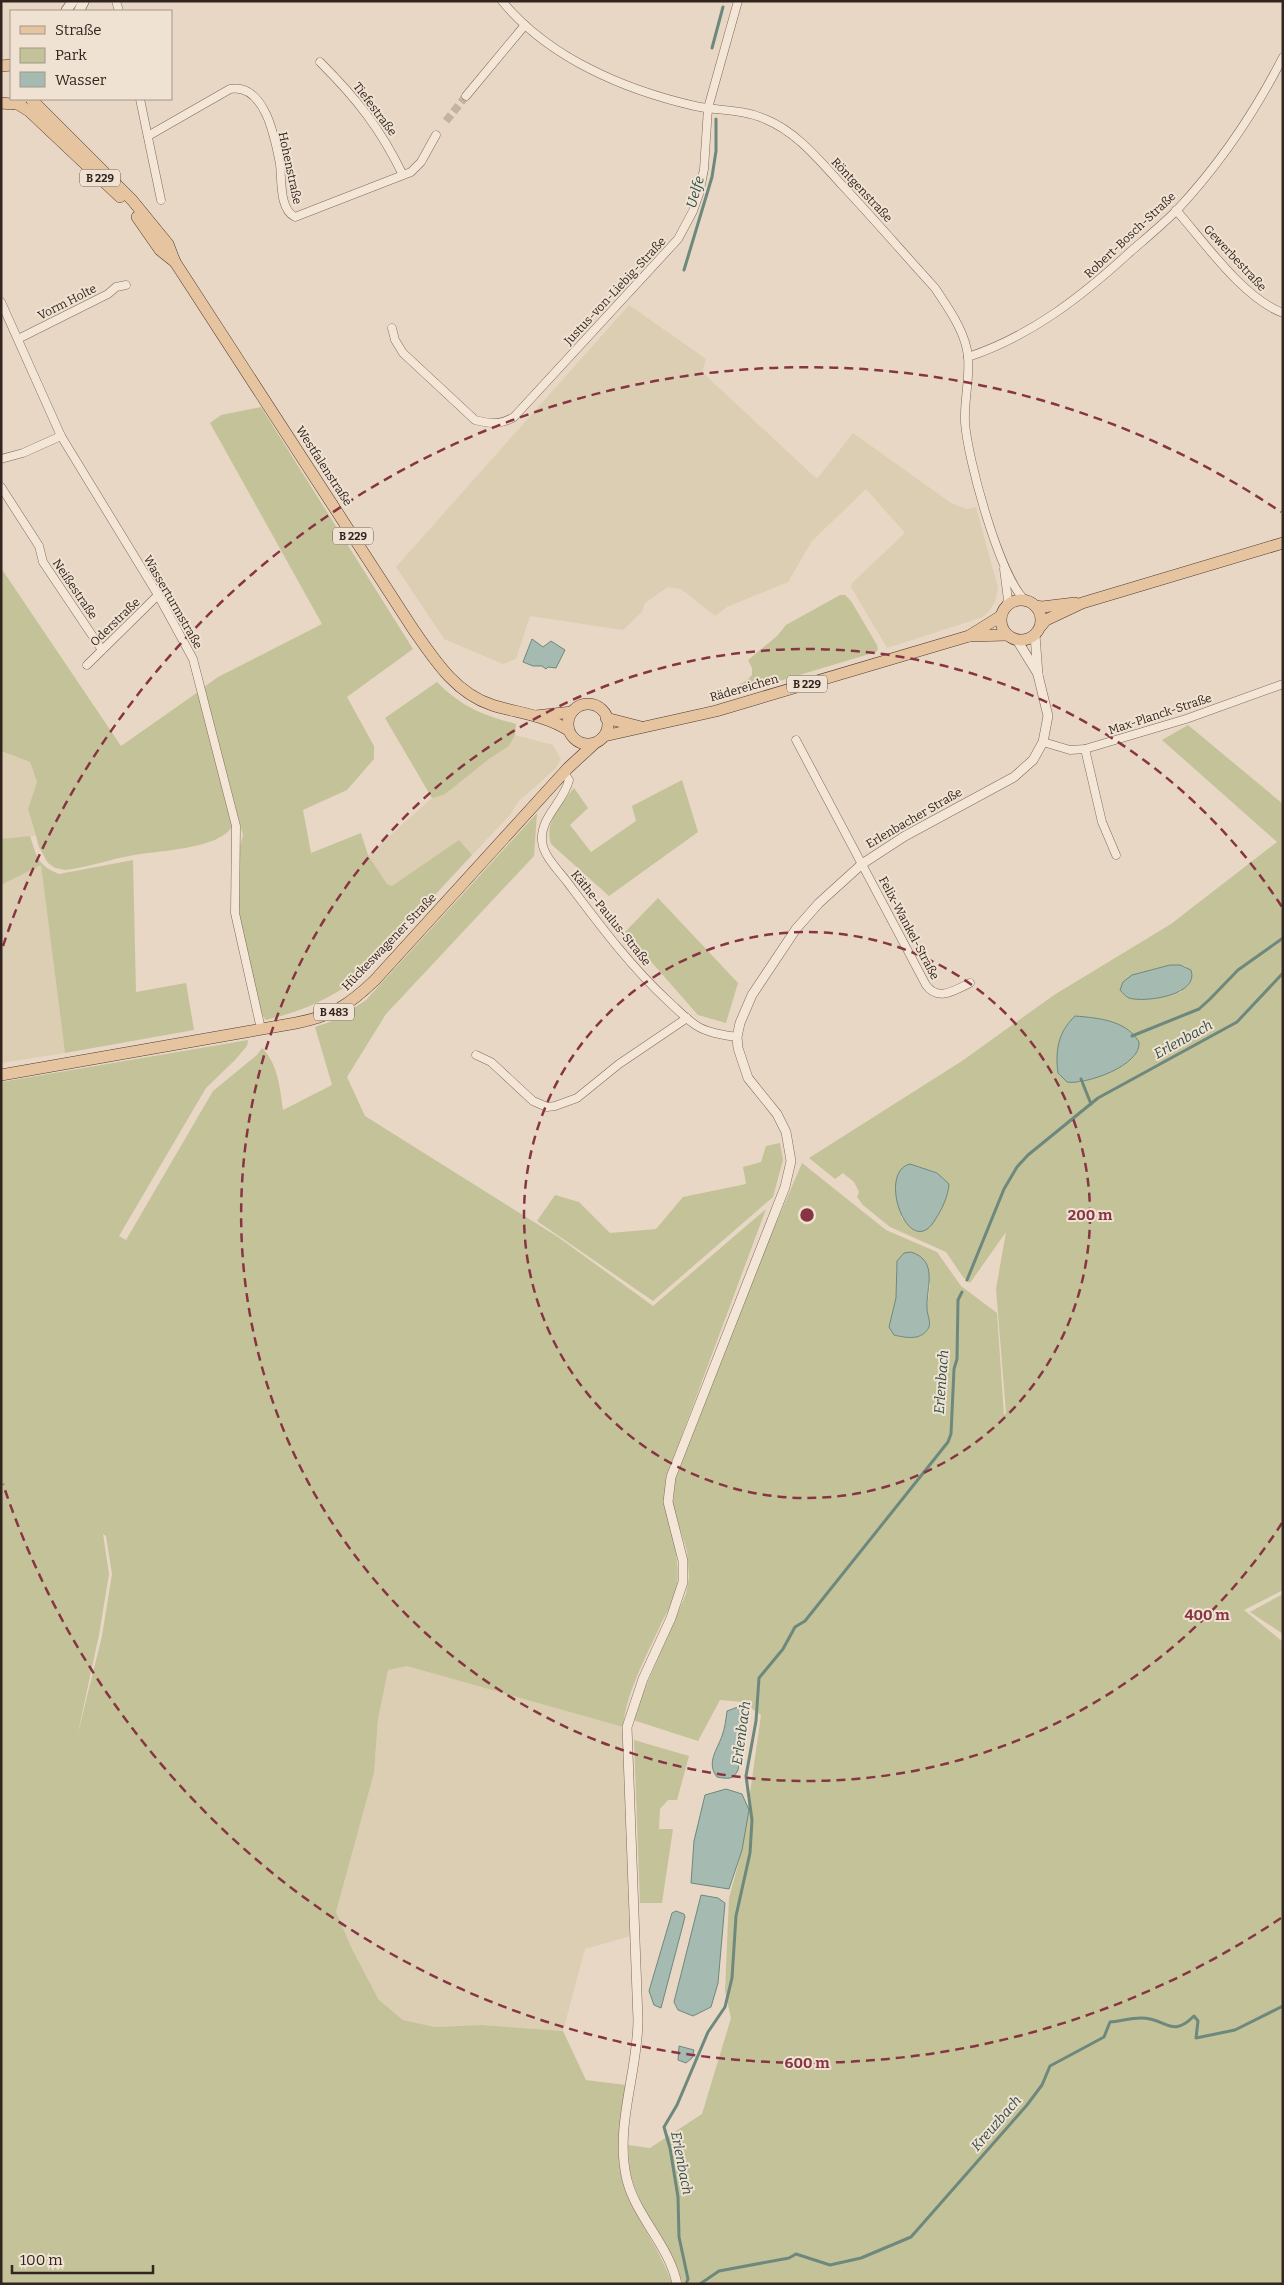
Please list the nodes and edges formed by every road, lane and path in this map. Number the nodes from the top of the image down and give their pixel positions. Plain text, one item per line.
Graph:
1 (502, 1) edge
2 (738, 1) edge
3 (525, 25) junction
4 (1283, 57) edge
5 (320, 62) dead end
6 (466, 96) tunnel mouth
7 (32, 100) edge
8 (140, 100) edge
9 (9, 103) edge
10 (708, 108) junction
11 (436, 134) dead end
12 (148, 136) junction
13 (404, 176) junction
14 (161, 200) dead end
15 (1176, 210) junction
16 (175, 262) junction
17 (126, 285) dead end
18 (1, 302) edge
19 (1283, 313) edge
20 (392, 328) dead end
21 (18, 339) junction
22 (968, 358) junction
23 (61, 436) junction
24 (1, 459) edge
25 (1, 487) edge
26 (1283, 543) edge
27 (1004, 567) junction
28 (158, 595) junction
29 (1031, 603) junction
30 (1082, 603) junction
31 (1004, 611) junction
32 (1038, 630) junction
33 (1006, 634) junction
34 (969, 636) junction
35 (1017, 640) junction
36 (102, 650) junction
37 (87, 664) dead end
38 (1038, 675) junction
39 (1283, 684) edge
40 (572, 712) junction
41 (536, 716) junction
42 (606, 718) junction
43 (641, 727) junction
44 (568, 730) junction
45 (604, 736) junction
46 (575, 740) junction
47 (796, 740) dead end
48 (1043, 742) junction
49 (594, 744) junction
50 (1085, 750) junction
51 (566, 771) junction
52 (1116, 855) dead end
53 (862, 864) junction
54 (970, 983) dead end
55 (687, 1018) junction
56 (260, 1029) junction
57 (737, 1037) junction
58 (476, 1054) dead end
59 (1, 1075) edge
60 (676, 2281) edge

1 - 3 street, Röntgenstraße
2 - 10 street, Justus-von-Liebig-Straße
3 - 6 street
3 - 10 street, Röntgenstraße
4 - 15 street, Robert-Bosch-Straße
5 - 13 street, Tiefestraße
7 - 16 main road, Westfalenstraße / B 229
8 - 12 street
9 - 16 main road, Westfalenstraße / B 229
10 - 20 street, Justus-von-Liebig-Straße
10 - 22 street, Röntgenstraße
11 - 13 street
12 - 13 street, Hohenstraße
12 - 14 street
15 - 19 street, Gewerbestraße
15 - 22 street, Robert-Bosch-Straße
16 - 41 main road, Westfalenstraße / B 229
17 - 21 street, Vorm Holte
18 - 21 street, Wasserturmstraße
21 - 23 street, Wasserturmstraße
22 - 27 street, Röntgenstraße
23 - 24 street
23 - 28 street, Wasserturmstraße
25 - 36 street, Neißestraße
26 - 30 main road
27 - 29 street, Röntgenstraße
27 - 31 street, Röntgenstraße
28 - 36 street, Oderstraße
28 - 56 street, Wasserturmstraße
29 - 30 main road
29 - 31 main road
29 - 32 main road
30 - 32 main road
31 - 33 main road
31 - 34 main road, Rädereichen / B 229
32 - 35 main road
32 - 38 street, Erlenbacher Straße
33 - 34 main road, Rädereichen / B 229
33 - 35 main road
34 - 43 main road, Rädereichen / B 229
35 - 38 street, Erlenbacher Straße
36 - 37 street, Oderstraße
38 - 48 street, Erlenbacher Straße
39 - 50 street, Max-Planck-Straße
40 - 41 main road, Westfalenstraße / B 229
40 - 42 main road
40 - 44 main road
41 - 44 main road, Westfalenstraße / B 229
42 - 43 main road, Rädereichen / B 229
42 - 45 main road
43 - 45 main road, Rädereichen / B 229
44 - 46 main road
45 - 49 main road
46 - 49 main road
46 - 51 main road, Hückeswagener Straße / B 483
47 - 53 street, Felix-Wankel-Straße
48 - 50 street, Max-Planck-Straße
48 - 53 street, Erlenbacher Straße
49 - 51 main road, Hückeswagener Straße / B 483
50 - 52 street
51 - 55 street, Käthe-Paulus-Straße
51 - 56 main road, Hückeswagener Straße / B 483
53 - 54 street, Felix-Wankel-Straße
53 - 57 street, Erlenbacher Straße
55 - 57 street, Käthe-Paulus-Straße
55 - 58 street
56 - 59 main road, Hückeswagener Straße / B 483
57 - 60 street, Erlenbacher Straße

